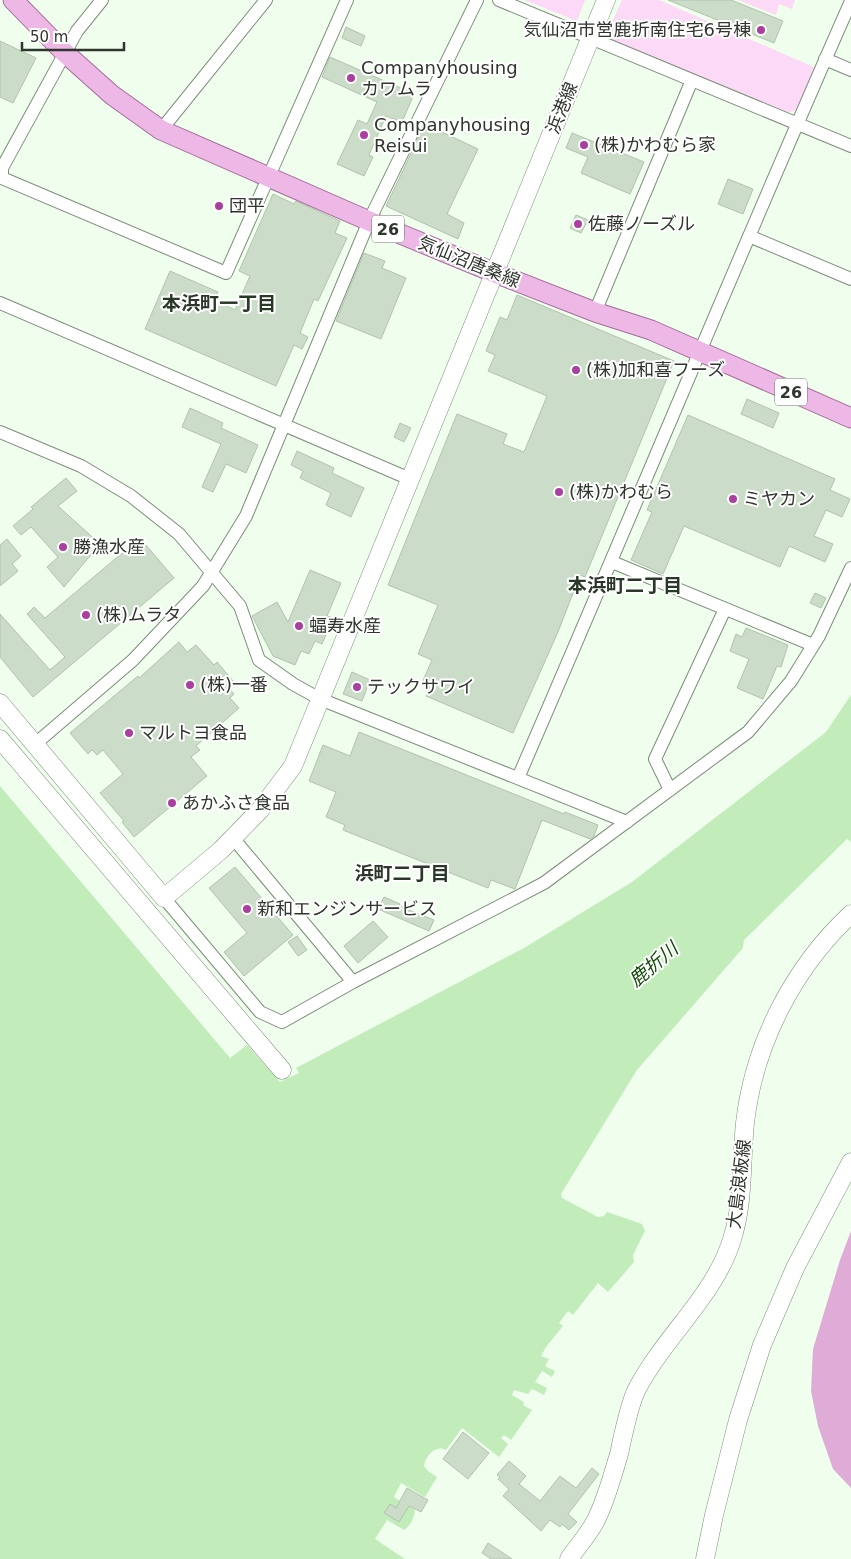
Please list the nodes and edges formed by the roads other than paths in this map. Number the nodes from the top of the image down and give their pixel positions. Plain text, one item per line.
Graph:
1 (13, 0) edge
2 (102, 0) edge
3 (266, 0) edge
4 (347, 0) edge
5 (477, 0) edge
6 (499, 0) edge
7 (606, 0) edge
8 (851, 1) edge
9 (591, 38) junction
10 (65, 53) junction
11 (825, 59) junction
12 (851, 70) edge
13 (692, 80) junction
14 (797, 123) junction
15 (161, 130) junction
16 (851, 146) edge
17 (269, 177) junction
18 (369, 221) junction
19 (749, 236) junction
20 (495, 272) junction
21 (851, 279) edge
22 (0, 303) edge
23 (595, 312) junction
24 (701, 351) junction
25 (851, 418) edge
26 (284, 425) junction
27 (0, 432) edge
28 (410, 479) junction
29 (612, 562) junction
30 (851, 568) edge
31 (211, 572) junction
32 (725, 609) junction
33 (813, 645) junction
34 (320, 700) junction
35 (0, 703) edge
36 (0, 739) edge
37 (34, 745) junction
38 (518, 778) junction
39 (670, 790) junction
40 (627, 822) junction
41 (233, 838) junction
42 (164, 898) junction
43 (851, 914) edge
44 (354, 982) junction
45 (282, 1070) dead end
46 (851, 1162) edge
47 (569, 1559) edge
48 (705, 1559) edge

1 - 10 main road, 気仙沼唐桑線 / 26
2 - 10 street
3 - 15 street
4 - 17 street
5 - 18 street
6 - 9 street
7 - 9 street, 浜港線
8 - 11 street
9 - 13 street
9 - 20 street, 浜港線
10 - 15 main road, 気仙沼唐桑線 / 26
10 - 17 street
11 - 12 street
11 - 14 street
13 - 14 street
13 - 23 street
14 - 16 street
14 - 19 street
15 - 17 main road, 気仙沼唐桑線 / 26
17 - 18 main road, 気仙沼唐桑線 / 26
18 - 20 main road, 気仙沼唐桑線 / 26
18 - 26 street
19 - 21 street
19 - 24 street
20 - 23 main road, 気仙沼唐桑線 / 26
20 - 28 street, 浜港線
22 - 26 street
23 - 24 main road, 気仙沼唐桑線 / 26
24 - 25 main road, 気仙沼唐桑線 / 26
24 - 29 street
26 - 28 street
26 - 31 street
27 - 31 street
28 - 34 street, 浜港線
29 - 32 street
29 - 38 street
30 - 33 street
31 - 34 street
31 - 37 street
32 - 33 street
32 - 39 street
33 - 39 street
34 - 38 street
34 - 41 street, 浜港線
35 - 37 street
36 - 45 street
37 - 42 street
38 - 40 street
39 - 40 street
40 - 44 street
41 - 42 street, 浜港線
41 - 44 street
42 - 44 street
43 - 47 street, 大島浪板線
46 - 48 street

